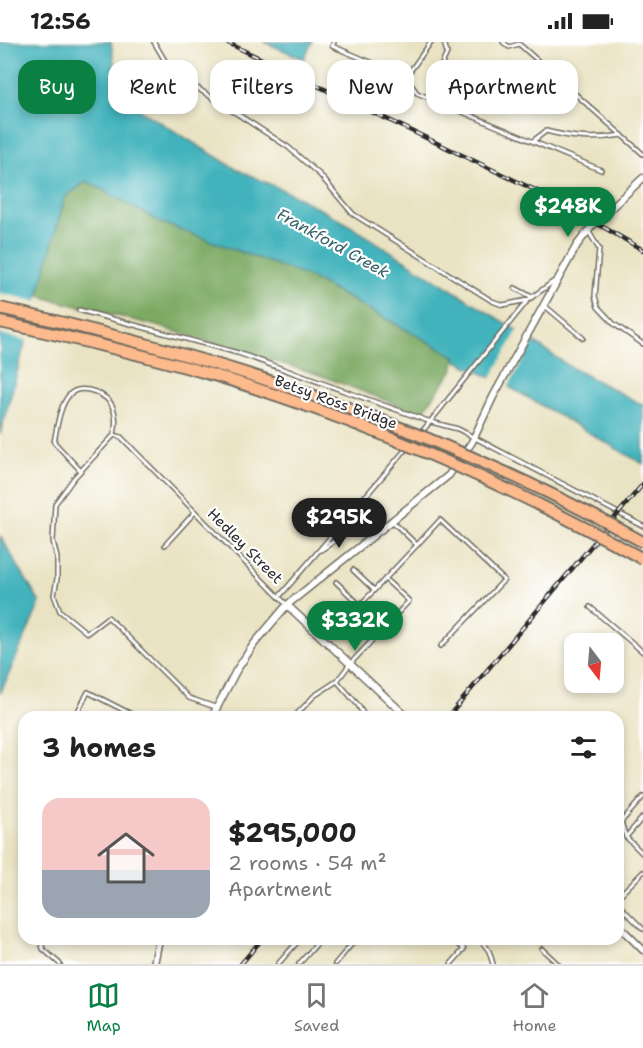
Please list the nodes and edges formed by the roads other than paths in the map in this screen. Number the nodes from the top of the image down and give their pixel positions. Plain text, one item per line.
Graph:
1 (154, 42) edge
2 (334, 42) edge
3 (430, 42) edge
4 (444, 42) edge
5 (504, 42) edge
6 (365, 60) edge
7 (444, 60) edge
8 (414, 65) edge
9 (414, 89) edge
10 (622, 135) junction
11 (533, 141) junction
12 (643, 154) edge
13 (601, 170) dead end
14 (643, 178) edge
15 (588, 231) junction
16 (559, 277) junction
17 (515, 288) dead end
18 (532, 297) junction
19 (528, 300) junction
20 (544, 305) junction
21 (0, 308) edge
22 (79, 310) dead end
23 (0, 322) edge
24 (583, 338) dead end
25 (643, 344) edge
26 (430, 422) junction
27 (114, 435) junction
28 (473, 438) junction
29 (81, 471) junction
30 (364, 496) junction
31 (195, 512) junction
32 (376, 513) junction
33 (392, 522) junction
34 (643, 526) edge
35 (386, 527) junction
36 (643, 542) edge
37 (165, 545) dead end
38 (417, 545) junction
39 (316, 552) junction
40 (643, 559) edge
41 (353, 570) dead end
42 (385, 579) junction
43 (336, 582) dead end
44 (374, 590) junction
45 (279, 597) junction
46 (287, 605) junction
47 (590, 607) dead end
48 (441, 646) dead end
49 (643, 652) edge
50 (350, 664) junction
51 (338, 681) junction
52 (217, 708) junction
53 (78, 711) edge
54 (125, 711) edge
55 (215, 711) edge
56 (300, 711) edge
57 (362, 711) edge
58 (400, 711) edge
59 (643, 796) edge
60 (643, 817) edge
61 (624, 818) edge
62 (624, 831) edge
63 (626, 837) junction
64 (643, 854) edge
65 (643, 872) edge
66 (624, 891) edge
67 (624, 910) edge
68 (643, 929) edge
69 (624, 931) edge
70 (42, 945) edge
71 (158, 945) edge
72 (295, 945) edge
73 (316, 945) edge
74 (351, 945) edge
75 (459, 945) edge
76 (484, 945) edge
77 (542, 949) dead end
78 (643, 950) edge
79 (60, 964) edge
80 (154, 964) edge
81 (278, 964) edge
82 (299, 964) edge
83 (335, 964) edge
84 (451, 964) edge
85 (493, 964) edge
86 (558, 964) edge

1 - 19 lane
2 - 6 lane
3 - 8 lane
4 - 7 lane
5 - 10 lane
9 - 11 lane
10 - 11 lane
10 - 12 lane
11 - 13 lane
14 - 15 street
15 - 16 street
15 - 25 lane
16 - 18 lane
16 - 20 street
17 - 18 lane
18 - 19 lane
19 - 26 lane
20 - 24 lane
20 - 28 street
21 - 36 highway, Betsy Ross Bridge, bridge
22 - 26 lane
23 - 40 highway, Betsy Ross Bridge, bridge
26 - 28 lane
26 - 30 lane
27 - 29 lane
27 - 29 lane
27 - 31 lane, Hedley Street
28 - 33 street
28 - 34 lane
29 - 52 lane
30 - 32 lane
30 - 39 lane
31 - 37 lane
31 - 45 lane, Hedley Street
32 - 35 lane
32 - 39 lane
33 - 35 street
33 - 38 lane
35 - 46 street
38 - 42 lane
38 - 48 lane
39 - 45 lane
41 - 44 lane
42 - 44 lane
42 - 50 lane
43 - 44 lane
45 - 46 lane, Hedley Street
46 - 50 street, Hedley Street
46 - 52 street
47 - 49 lane
50 - 51 lane
50 - 58 street, Hedley Street
51 - 56 lane
51 - 57 lane
52 - 55 street
53 - 54 lane
59 - 61 lane
60 - 63 lane
62 - 63 lane
63 - 64 lane
65 - 66 lane
67 - 68 lane
69 - 78 street
70 - 79 lane
71 - 80 street
72 - 81 lane
73 - 82 lane
74 - 83 lane
75 - 84 lane
76 - 85 lane
77 - 86 lane

